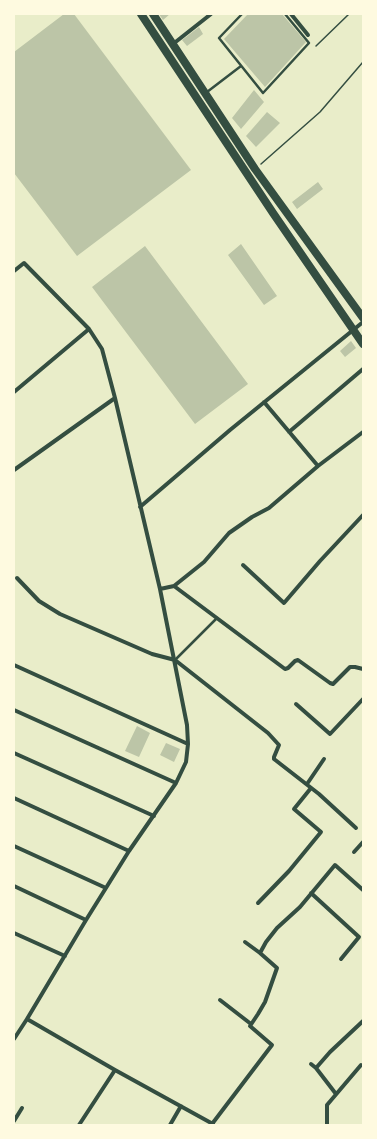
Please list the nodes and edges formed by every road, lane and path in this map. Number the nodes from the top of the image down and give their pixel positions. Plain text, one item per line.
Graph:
1 (141, 14) edge
2 (153, 14) edge
3 (211, 14) edge
4 (242, 14) edge
5 (285, 14) edge
6 (290, 14) edge
7 (349, 14) edge
8 (308, 35) dead end
9 (172, 44) junction
10 (316, 46) dead end
11 (363, 62) edge
12 (241, 66) junction
13 (205, 94) junction
14 (255, 169) junction
15 (14, 271) edge
16 (363, 318) edge
17 (363, 322) edge
18 (89, 329) junction
19 (353, 330) junction
20 (363, 344) edge
21 (363, 369) edge
22 (14, 392) edge
23 (115, 398) junction
24 (264, 402) junction
25 (289, 432) junction
26 (363, 432) edge
27 (318, 466) junction
28 (14, 470) edge
29 (140, 507) junction
30 (363, 515) edge
31 (243, 565) dead end
32 (17, 578) dead end
33 (174, 586) junction
34 (160, 589) junction
35 (217, 617) junction
36 (175, 660) junction
37 (14, 665) edge
38 (363, 669) edge
39 (363, 700) edge
40 (296, 704) dead end
41 (14, 710) edge
42 (188, 744) junction
43 (14, 753) edge
44 (324, 759) dead end
45 (176, 783) junction
46 (307, 784) junction
47 (311, 788) junction
48 (14, 798) edge
49 (154, 816) junction
50 (356, 828) dead end
51 (363, 842) edge
52 (14, 846) edge
53 (129, 851) junction
54 (354, 852) dead end
55 (14, 886) edge
56 (106, 888) junction
57 (363, 890) edge
58 (311, 893) junction
59 (258, 903) dead end
60 (86, 920) junction
61 (14, 933) edge
62 (359, 937) junction
63 (363, 940) edge
64 (245, 942) dead end
65 (260, 953) junction
66 (64, 956) junction
67 (341, 959) dead end
68 (220, 1000) dead end
69 (27, 1019) junction
70 (363, 1021) edge
71 (251, 1024) junction
72 (14, 1038) edge
73 (311, 1064) dead end
74 (361, 1065) dead end
75 (316, 1068) junction
76 (115, 1070) junction
77 (336, 1094) junction
78 (181, 1106) junction
79 (22, 1108) dead end
80 (14, 1121) edge
81 (213, 1124) edge
82 (79, 1125) edge
83 (170, 1125) edge
84 (327, 1125) edge

1 - 19 highway
2 - 9 highway
3 - 9 street
4 - 12 lane
5 - 12 lane
6 - 8 street
7 - 10 path
9 - 13 highway
11 - 14 path
12 - 13 lane
13 - 14 highway
14 - 16 highway
15 - 18 street
17 - 19 street
18 - 22 street
18 - 23 street
19 - 20 highway
19 - 24 street
21 - 25 street
23 - 28 street
23 - 29 street
24 - 25 street
24 - 29 street
25 - 27 street
26 - 27 street
27 - 33 street
29 - 34 street
30 - 31 street
32 - 36 street
33 - 34 street
33 - 35 street
34 - 36 street
35 - 36 lane
35 - 38 street
36 - 42 street
36 - 46 street
37 - 42 street
39 - 40 street
41 - 45 street
42 - 45 street
43 - 49 street
44 - 46 street
45 - 49 street
46 - 47 street
47 - 50 street
47 - 59 street
48 - 53 street
49 - 53 street
51 - 54 street
52 - 56 street
53 - 56 street
55 - 60 street
56 - 60 street
57 - 58 street
58 - 62 street
58 - 65 street
60 - 66 street
61 - 66 street
62 - 63 street
62 - 67 street
64 - 65 street
65 - 71 street
66 - 69 street
68 - 71 street
69 - 72 street
69 - 76 street
70 - 75 street
71 - 81 street
73 - 75 street
74 - 77 street
75 - 77 street
76 - 78 street
76 - 82 street
77 - 84 street
78 - 81 street
78 - 83 street
79 - 80 street

